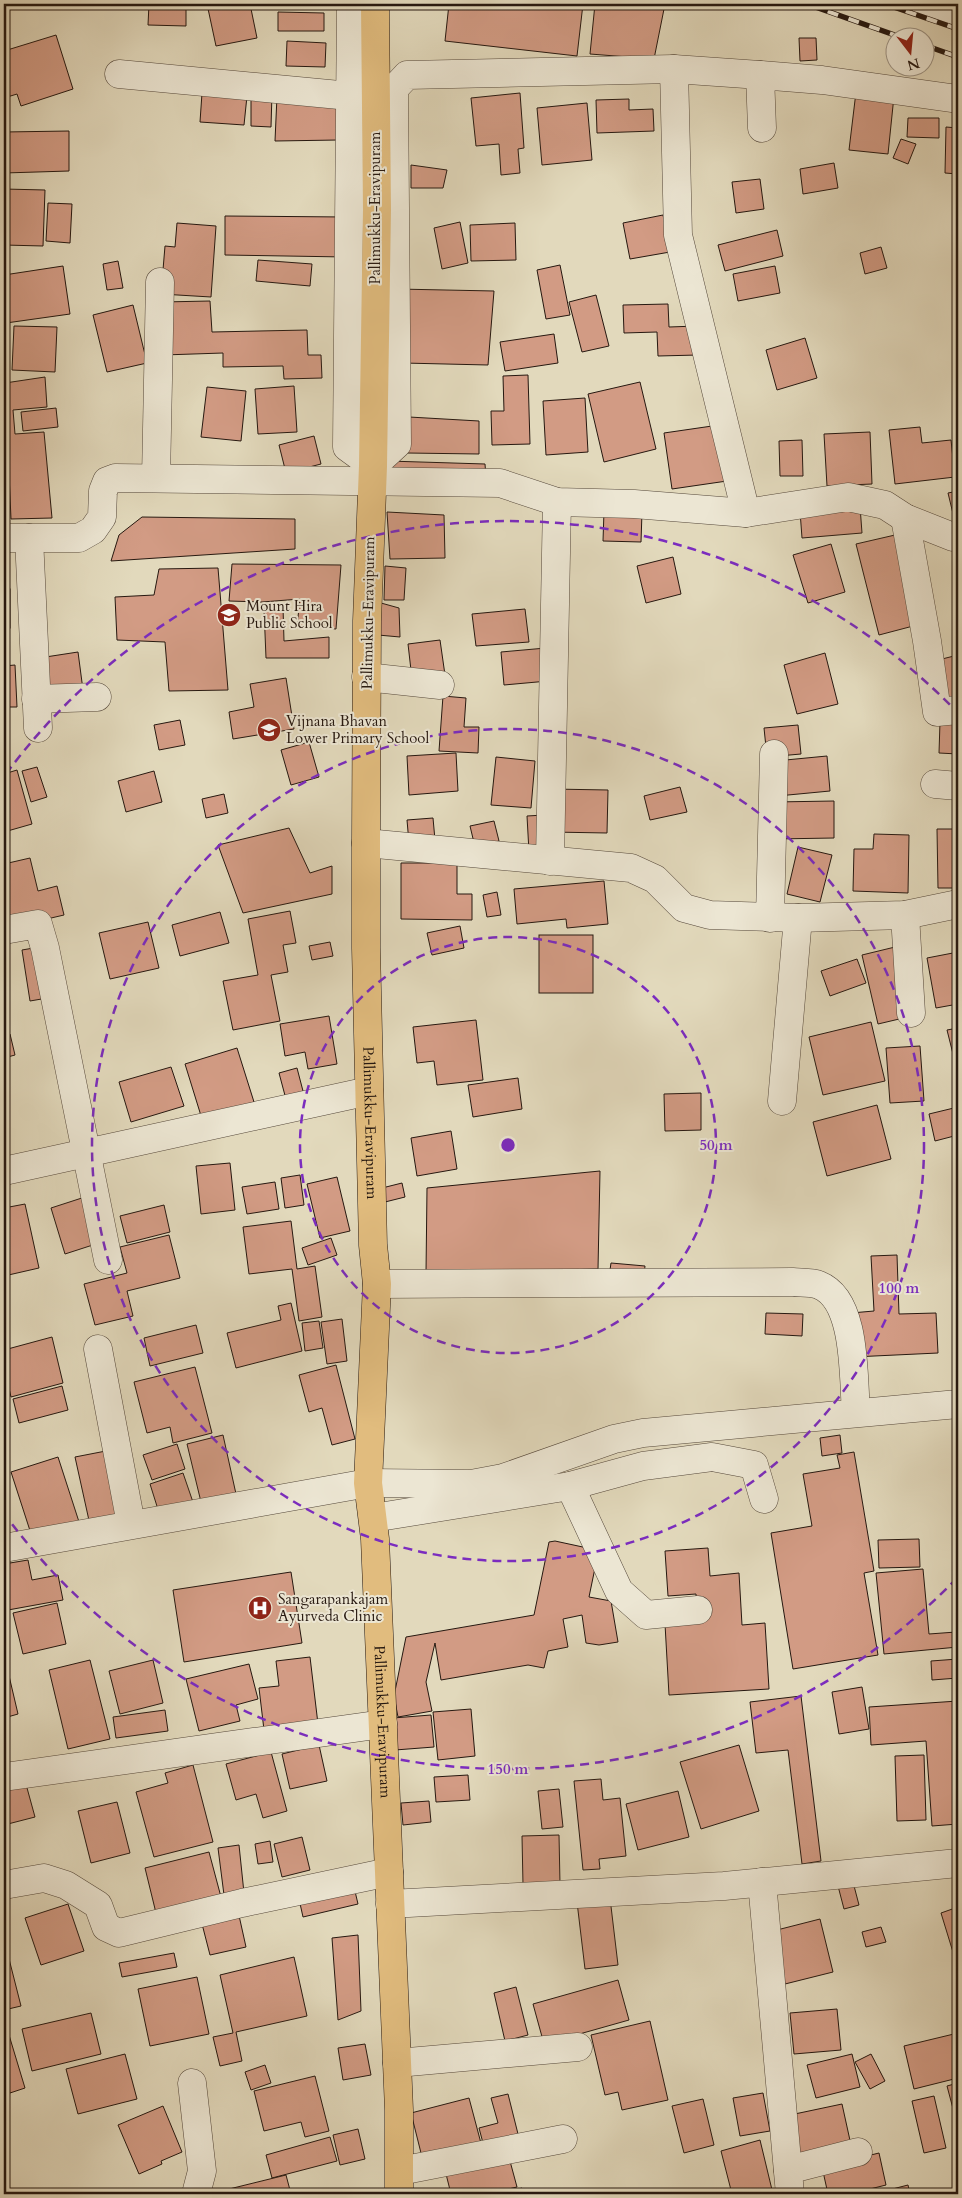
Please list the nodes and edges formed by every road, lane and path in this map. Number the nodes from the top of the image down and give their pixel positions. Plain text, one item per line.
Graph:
1 (351, 4) edge
2 (375, 4) edge
3 (925, 4) edge
4 (958, 14) edge
5 (674, 69) junction
6 (119, 74) dead end
7 (760, 74) junction
8 (350, 96) junction
9 (958, 99) edge
10 (762, 128) dead end
11 (160, 282) dead end
12 (373, 465) junction
13 (156, 478) junction
14 (556, 502) junction
15 (746, 513) junction
16 (904, 518) junction
17 (958, 537) edge
18 (16, 538) edge
19 (366, 677) junction
20 (440, 685) dead end
21 (97, 697) dead end
22 (36, 699) junction
23 (958, 710) edge
24 (38, 728) dead end
25 (774, 754) dead end
26 (366, 843) junction
27 (550, 861) junction
28 (958, 904) edge
29 (905, 914) junction
30 (770, 918) junction
31 (798, 918) junction
32 (4, 930) edge
33 (911, 1013) dead end
34 (369, 1091) junction
35 (782, 1101) dead end
36 (86, 1152) junction
37 (4, 1171) edge
38 (108, 1260) dead end
39 (377, 1284) junction
40 (98, 1349) dead end
41 (958, 1404) edge
42 (856, 1412) junction
43 (368, 1483) junction
44 (570, 1486) junction
45 (764, 1499) dead end
46 (373, 1518) junction
47 (131, 1524) junction
48 (4, 1548) edge
49 (698, 1610) dead end
50 (383, 1724) junction
51 (4, 1777) edge
52 (958, 1863) edge
53 (389, 1872) junction
54 (762, 1882) junction
55 (4, 1885) edge
56 (390, 1904) junction
57 (578, 2047) dead end
58 (397, 2063) junction
59 (192, 2083) dead end
60 (563, 2140) dead end
61 (858, 2152) dead end
62 (789, 2182) edge
63 (400, 2183) edge
64 (196, 2194) edge

1 - 8 street
2 - 12 main road, Pallimukku-Eravipuram
3 - 4 street
5 - 7 street
5 - 12 street
5 - 15 street
6 - 8 street
7 - 9 street
7 - 10 street
8 - 12 street
11 - 13 street
12 - 13 street
12 - 14 street
12 - 19 main road, Pallimukku-Eravipuram
13 - 18 street
14 - 15 street
14 - 27 street
15 - 16 street
16 - 17 street
16 - 23 street
18 - 22 street
19 - 20 street
19 - 26 main road, Pallimukku-Eravipuram
21 - 22 street
22 - 24 street
25 - 30 street
26 - 27 street
26 - 34 main road, Pallimukku-Eravipuram
27 - 30 street
28 - 29 street
29 - 31 street
29 - 33 street
30 - 31 street
31 - 35 street
32 - 36 street
34 - 36 street
34 - 39 main road, Pallimukku-Eravipuram
36 - 37 street
36 - 38 street
39 - 42 street
39 - 43 main road, Pallimukku-Eravipuram
40 - 47 street
41 - 42 street
42 - 43 street
43 - 46 main road, Pallimukku-Eravipuram
43 - 47 street
44 - 45 street
44 - 46 street
44 - 49 street
46 - 50 main road, Pallimukku-Eravipuram
47 - 48 street
50 - 51 street
50 - 53 main road, Pallimukku-Eravipuram
52 - 54 street
53 - 55 street
53 - 56 main road, Pallimukku-Eravipuram
54 - 56 street
54 - 62 street
56 - 58 main road, Pallimukku-Eravipuram
57 - 58 street
58 - 63 main road, Pallimukku-Eravipuram
59 - 64 street
60 - 63 street
61 - 62 street

